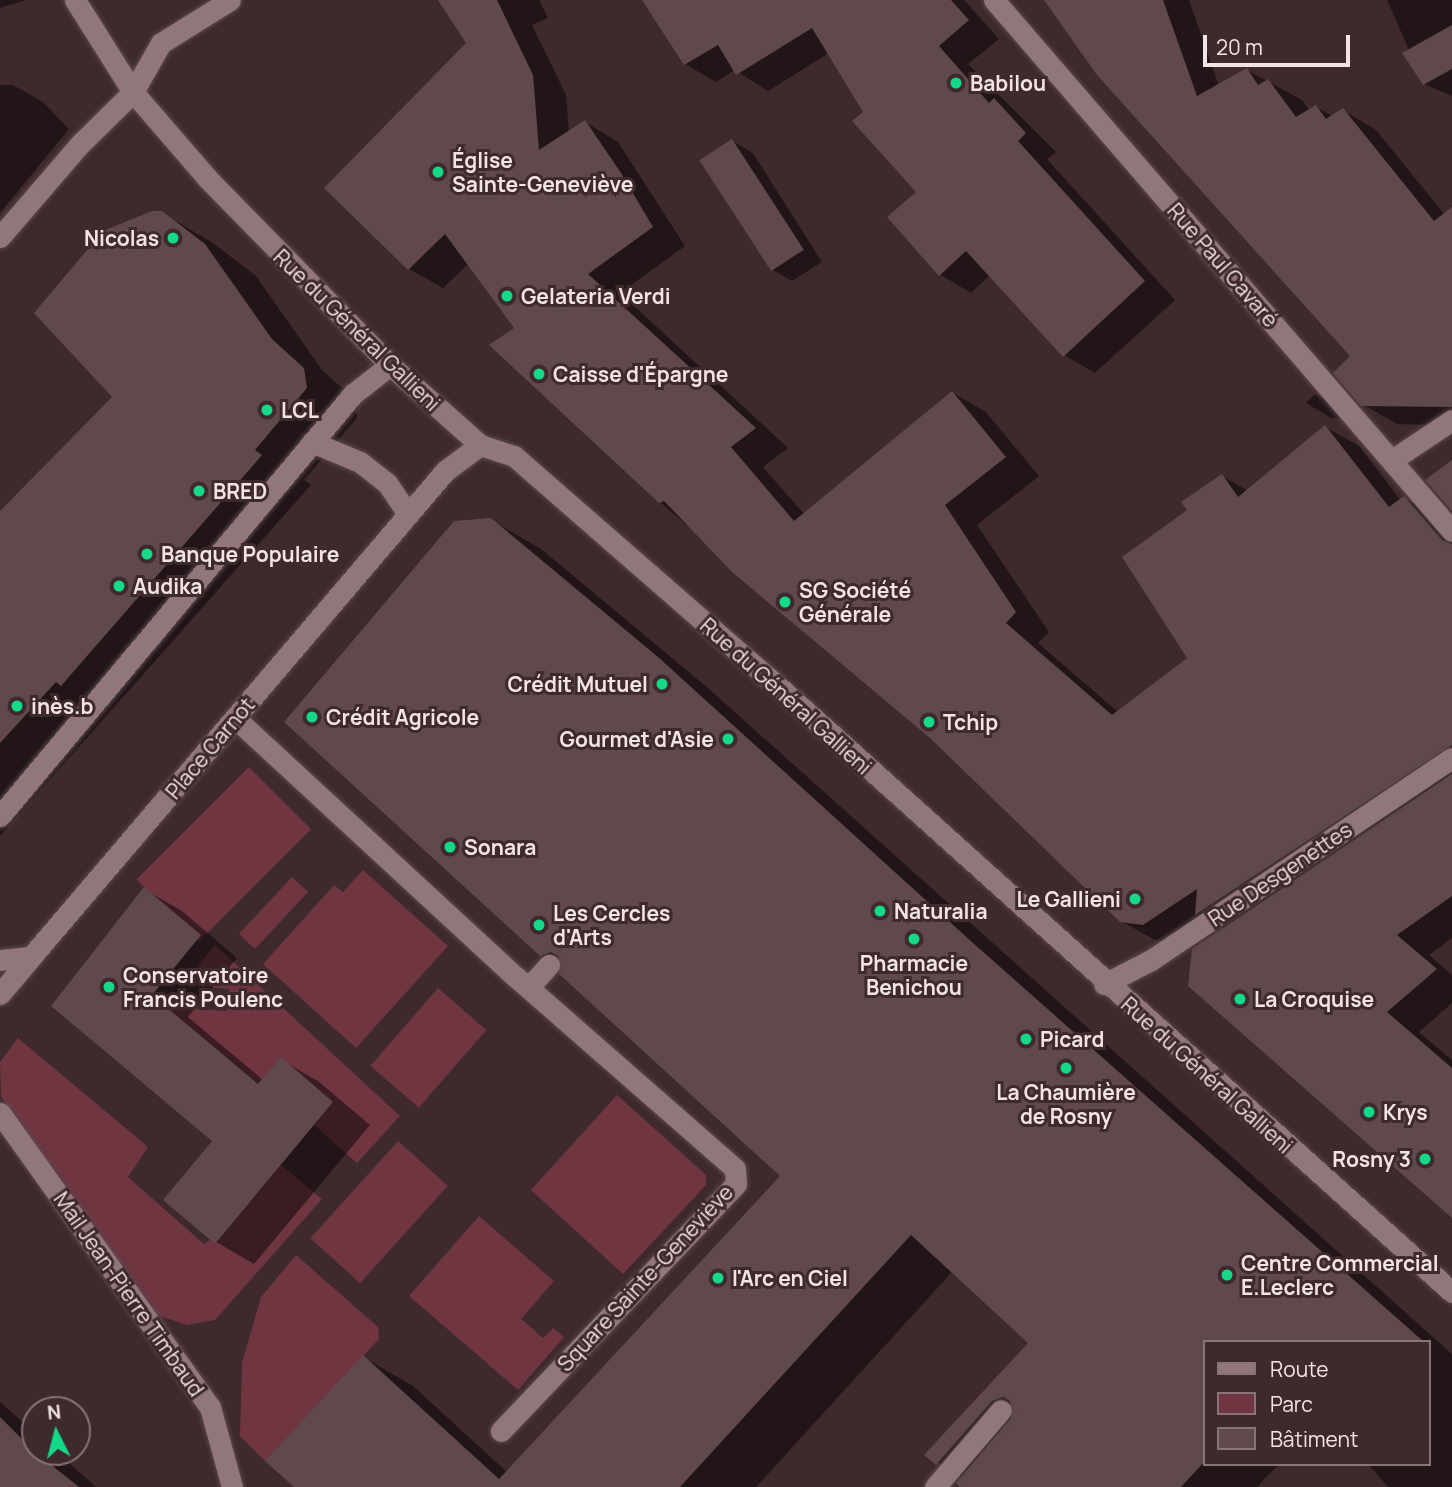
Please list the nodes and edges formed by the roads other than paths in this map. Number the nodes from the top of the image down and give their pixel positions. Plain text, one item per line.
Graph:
1 (75, 0) edge
2 (230, 0) edge
3 (994, 0) edge
4 (133, 92) junction
5 (0, 237) edge
6 (390, 365) junction
7 (1452, 420) edge
8 (312, 442) junction
9 (480, 445) junction
10 (1392, 460) junction
11 (408, 514) junction
12 (1452, 531) edge
13 (235, 718) junction
14 (1452, 758) edge
15 (0, 816) edge
16 (31, 957) junction
17 (0, 960) edge
18 (549, 965) dead end
19 (1104, 984) junction
20 (529, 988) junction
21 (0, 994) edge
22 (0, 1113) edge
23 (1452, 1292) edge
24 (1001, 1410) dead end
25 (501, 1431) dead end
26 (232, 1487) edge
27 (935, 1487) edge

1 - 4 main road, Rue du Général Gallieni
2 - 4 main road
3 - 10 main road, Rue Paul Cavaré
4 - 5 main road
4 - 6 main road, Rue du Général Gallieni
6 - 8 main road
6 - 9 main road, Rue du Général Gallieni
7 - 10 main road
8 - 11 main road
8 - 15 main road
9 - 11 main road, Place Carnot
9 - 19 main road, Rue du Général Gallieni
10 - 12 main road, Rue Paul Cavaré
11 - 13 main road, Place Carnot
13 - 16 main road, Place Carnot
13 - 20 main road, Square Sainte-Geneviève
14 - 19 main road, Rue Desgenettes
16 - 17 main road
16 - 21 main road
18 - 20 main road
19 - 23 main road, Rue du Général Gallieni
20 - 25 main road, Square Sainte-Geneviève
22 - 26 main road, Mail Jean-Pierre Timbaud
24 - 27 main road

